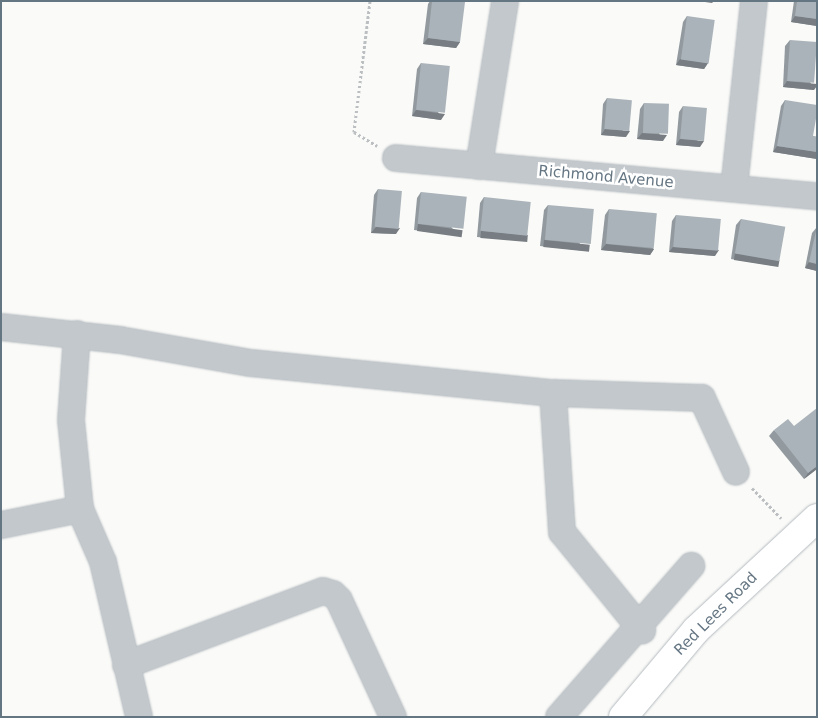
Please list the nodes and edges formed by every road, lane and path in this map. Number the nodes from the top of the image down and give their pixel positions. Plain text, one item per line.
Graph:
1 (370, 1) edge
2 (505, 1) edge
3 (754, 1) edge
4 (396, 158) joint
5 (479, 166) junction
6 (734, 188) junction
7 (817, 196) edge
8 (1, 327) edge
9 (77, 334) junction
10 (554, 392) junction
11 (736, 472) joint
12 (80, 509) junction
13 (1, 525) edge
14 (807, 527) edge
15 (691, 566) dead end
16 (640, 628) junction
17 (126, 665) junction
18 (139, 717) edge
19 (393, 717) edge
20 (559, 717) edge
21 (623, 717) edge

1 - 4 path
2 - 5 street
3 - 6 street
4 - 5 street, Richmond Avenue
5 - 6 street, Richmond Avenue
6 - 7 street, Richmond Avenue
8 - 9 street
9 - 10 street
9 - 12 street
10 - 11 street
10 - 16 street
11 - 14 path
12 - 13 street
12 - 17 street
14 - 21 street, Red Lees Road
15 - 16 street
16 - 20 street
17 - 18 street
17 - 19 street

